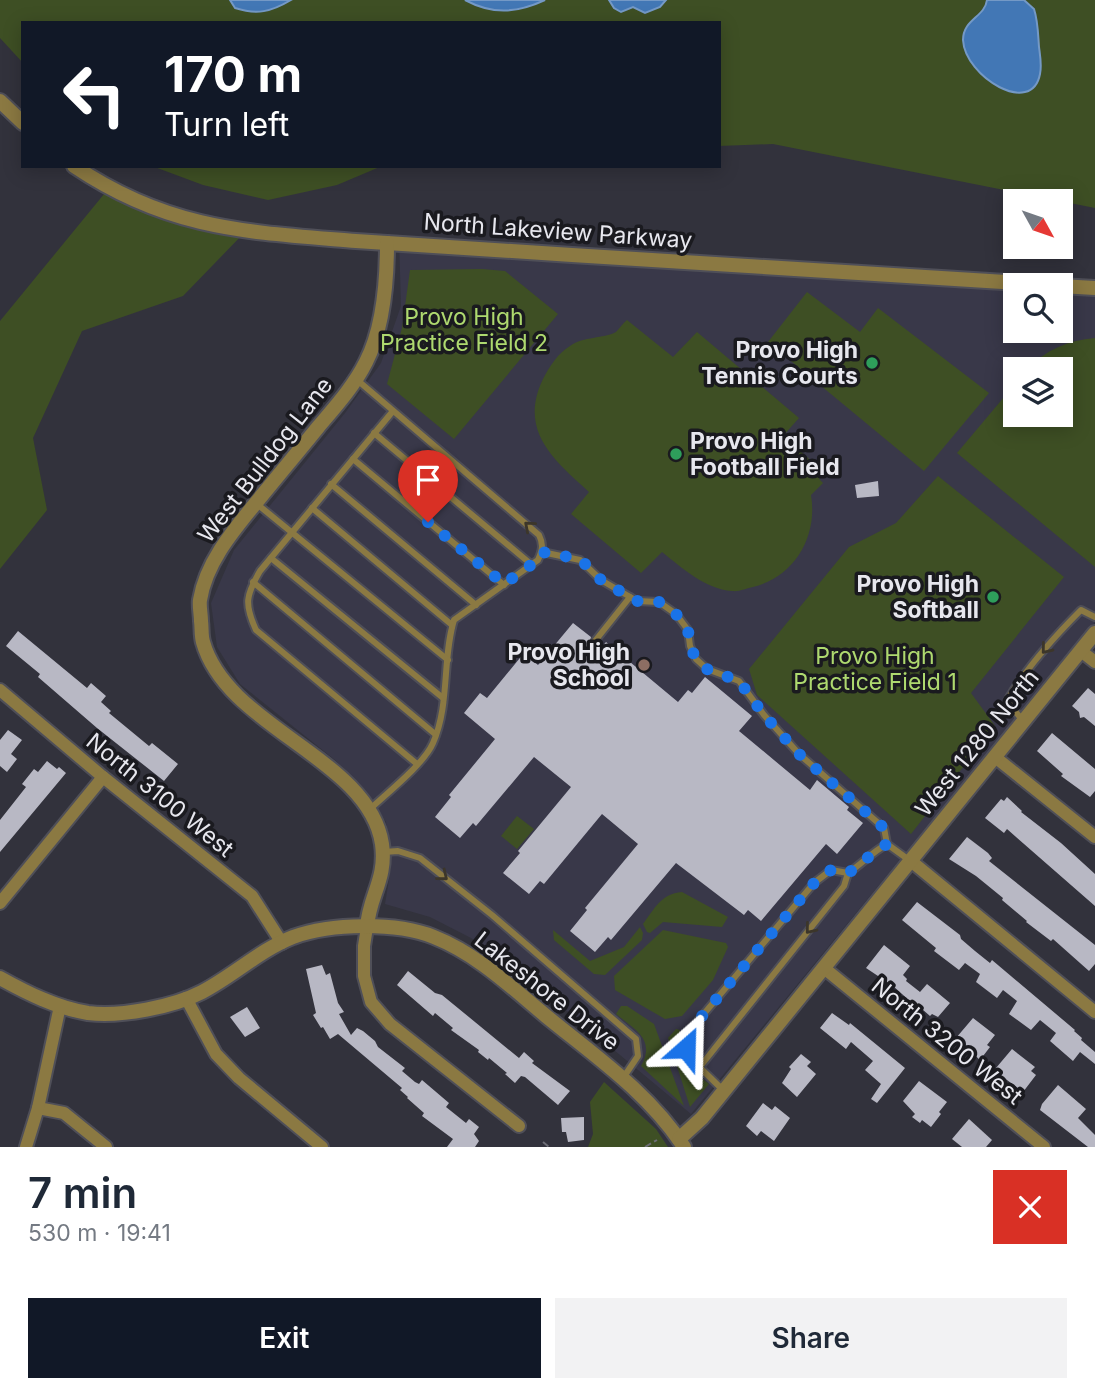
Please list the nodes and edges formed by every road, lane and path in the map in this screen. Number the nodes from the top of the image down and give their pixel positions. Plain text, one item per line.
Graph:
1 (0, 101) edge
2 (21, 121) edge
3 (78, 168) edge
4 (387, 243) junction
5 (1003, 282) edge
6 (1073, 287) edge
7 (1095, 288) edge
8 (356, 379) junction
9 (393, 411) junction
10 (374, 433) junction
11 (353, 458) junction
12 (331, 484) junction
13 (256, 503) junction
14 (312, 508) junction
15 (292, 533) junction
16 (542, 552) junction
17 (271, 558) junction
18 (532, 565) junction
19 (253, 582) junction
20 (504, 584) junction
21 (630, 597) junction
22 (476, 605) junction
23 (1095, 617) edge
24 (452, 625) junction
25 (1095, 634) edge
26 (595, 641) dead end
27 (1081, 651) junction
28 (447, 660) junction
29 (1095, 662) edge
30 (0, 690) edge
31 (443, 698) junction
32 (1024, 721) junction
33 (435, 734) junction
34 (995, 757) junction
35 (417, 764) junction
36 (103, 776) junction
37 (368, 810) junction
38 (1095, 837) edge
39 (887, 844) junction
40 (382, 852) junction
41 (911, 861) junction
42 (848, 873) junction
43 (0, 903) edge
44 (367, 927) junction
45 (282, 943) junction
46 (824, 968) junction
47 (0, 978) edge
48 (186, 998) junction
49 (60, 1006) junction
50 (1095, 1013) edge
51 (699, 1068) junction
52 (622, 1079) junction
53 (724, 1091) junction
54 (38, 1108) junction
55 (519, 1126) dead end
56 (657, 1140) dead end
57 (543, 1142) dead end
58 (681, 1143) edge
59 (26, 1147) edge
60 (106, 1147) edge
61 (322, 1147) edge
62 (549, 1147) edge
63 (645, 1147) edge
64 (1044, 1147) edge

1 - 2 street
3 - 4 street, North Lakeview Parkway
4 - 5 street, North Lakeview Parkway
4 - 8 street, West Bulldog Lane
6 - 7 street
8 - 9 lane
8 - 13 street, West Bulldog Lane
9 - 10 lane
16 -> 9 lane
10 - 11 lane
10 - 18 lane
11 - 12 lane
11 - 20 lane
12 - 14 lane
12 - 22 lane
13 - 15 lane
13 - 37 street, West Bulldog Lane
14 - 15 lane
14 - 24 lane
15 - 17 lane
15 - 28 lane
16 - 18 lane
16 - 21 lane
17 - 19 lane
17 - 31 lane
18 - 20 lane
19 - 33 lane
19 - 35 lane
20 - 22 lane
21 - 26 lane
21 - 39 lane
22 - 24 lane
23 -> 32 lane
24 - 28 lane
25 - 27 street, West 1280 North
27 - 29 street
27 - 32 street, West 1280 North
28 - 31 lane
30 - 36 street, North 3100 West
31 - 33 lane
32 - 34 street, West 1280 North
33 - 35 lane
34 - 38 street
34 - 41 street, West 1280 North
35 - 37 lane
36 - 43 street
36 - 45 street, North 3100 West
37 - 40 street, West Bulldog Lane
39 - 41 lane
39 - 42 lane
40 - 44 street, West Bulldog Lane
40 -> 52 lane
41 - 46 street, West 1280 North
41 - 50 street
42 -> 51 lane
42 - 51 lane
44 - 45 street, Lakeshore Drive
44 - 52 street, Lakeshore Drive
44 - 55 street
45 - 48 street, Lakeshore Drive
46 - 53 street, West 1280 North
46 - 64 street, North 3200 West
47 - 49 street, Lakeshore Drive
48 - 49 street, Lakeshore Drive
48 - 61 street
49 - 54 street
51 - 53 lane
52 - 58 street, Lakeshore Drive
53 - 58 street, West 1280 North
54 - 59 street
54 - 60 street
56 - 63 path
57 - 62 path

